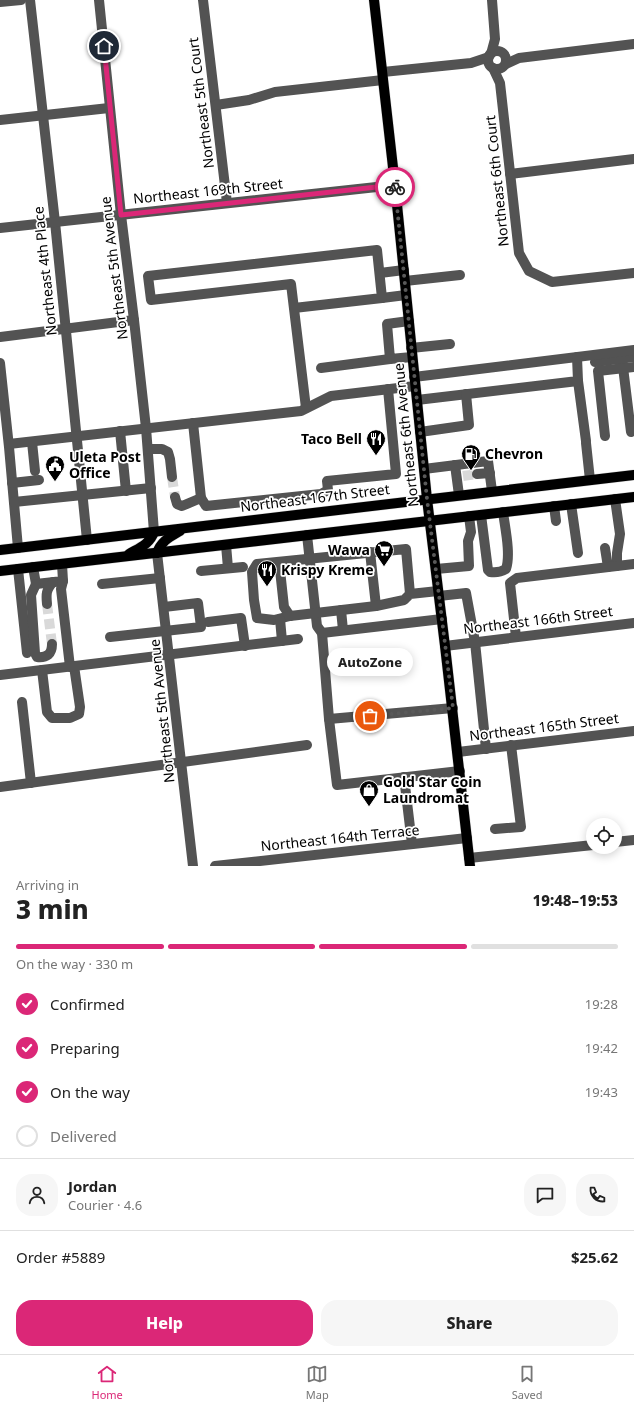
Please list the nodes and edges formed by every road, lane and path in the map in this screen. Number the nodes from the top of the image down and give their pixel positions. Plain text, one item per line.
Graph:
1 (21, 0) edge
2 (30, 0) edge
3 (99, 0) edge
4 (203, 0) edge
5 (374, 0) edge
6 (492, 0) edge
7 (0, 2) edge
8 (634, 44) edge
9 (497, 60) junction
10 (383, 76) junction
11 (216, 106) junction
12 (109, 108) junction
13 (42, 116) junction
14 (0, 120) edge
15 (634, 159) edge
16 (510, 174) junction
17 (395, 185) junction
18 (227, 203) junction
19 (121, 215) junction
20 (55, 222) junction
21 (0, 228) edge
22 (404, 270) junction
23 (380, 273) junction
24 (634, 273) edge
25 (460, 275) dead end
26 (405, 281) junction
27 (406, 295) junction
28 (382, 298) junction
29 (294, 308) junction
30 (134, 320) junction
31 (409, 321) junction
32 (65, 330) junction
33 (0, 338) edge
34 (450, 344) dead end
35 (634, 350) edge
36 (412, 353) junction
37 (634, 357) edge
38 (390, 359) junction
39 (577, 361) junction
40 (0, 363) edge
41 (627, 365) edge
42 (321, 368) dead end
43 (578, 381) junction
44 (415, 382) junction
45 (388, 389) junction
46 (466, 394) junction
47 (417, 400) junction
48 (306, 408) junction
49 (193, 423) junction
50 (146, 428) junction
51 (120, 431) junction
52 (420, 432) junction
53 (631, 432) dead end
54 (606, 436) dead end
55 (77, 437) junction
56 (32, 442) junction
57 (9, 444) junction
58 (148, 449) junction
59 (424, 469) junction
60 (489, 469) junction
61 (459, 471) junction
62 (476, 471) tunnel mouth
63 (634, 475) edge
64 (172, 477) tunnel mouth
65 (590, 480) junction
66 (12, 483) junction
67 (151, 488) junction
68 (126, 491) junction
69 (492, 491) junction
70 (82, 495) junction
71 (459, 495) junction
72 (175, 497) dead end
73 (634, 497) edge
74 (201, 498) junction
75 (427, 499) junction
76 (615, 499) junction
77 (14, 502) junction
78 (571, 504) junction
79 (554, 506) junction
80 (503, 512) junction
81 (481, 515) junction
82 (469, 516) junction
83 (429, 521) junction
84 (556, 521) dead end
85 (186, 528) junction
86 (154, 532) junction
87 (307, 535) junction
88 (87, 540) junction
89 (226, 545) junction
90 (18, 548) junction
91 (605, 548) dead end
92 (0, 550) edge
93 (370, 552) junction
94 (157, 553) junction
95 (578, 553) dead end
96 (126, 556) junction
97 (309, 558) junction
98 (284, 561) junction
99 (62, 564) junction
100 (634, 564) edge
101 (613, 566) junction
102 (34, 567) junction
103 (243, 567) dead end
104 (228, 568) junction
105 (18, 569) junction
106 (436, 569) junction
107 (0, 571) edge
108 (201, 571) dead end
109 (160, 578) junction
110 (58, 581) junction
111 (36, 584) junction
112 (102, 584) dead end
113 (410, 594) junction
114 (439, 594) junction
115 (47, 604) tunnel mouth
116 (376, 606) junction
117 (164, 607) junction
118 (341, 610) junction
119 (315, 613) junction
120 (290, 616) junction
121 (261, 618) junction
122 (280, 618) junction
123 (442, 619) junction
124 (208, 622) dead end
125 (634, 623) edge
126 (343, 630) junction
127 (167, 631) junction
128 (322, 633) junction
129 (516, 637) junction
130 (110, 638) dead end
131 (298, 639) dead end
132 (282, 641) junction
133 (475, 642) junction
134 (52, 644) dead end
135 (245, 646) junction
136 (445, 646) junction
137 (31, 651) junction
138 (170, 655) junction
139 (72, 666) junction
140 (42, 670) junction
141 (0, 672) edge
142 (0, 675) edge
143 (22, 702) dead end
144 (453, 708) junction
145 (329, 720) junction
146 (634, 731) edge
147 (307, 745) dead end
148 (511, 745) junction
149 (486, 749) junction
150 (458, 752) junction
151 (182, 763) junction
152 (460, 771) junction
153 (404, 777) junction
154 (31, 783) junction
155 (0, 787) edge
156 (495, 829) dead end
157 (467, 838) junction
158 (634, 840) edge
159 (622, 841) edge
160 (412, 844) junction
161 (586, 846) edge
162 (470, 862) edge
163 (193, 866) edge
164 (215, 866) edge

1 - 7 street
2 - 13 street, Northeast 4th Place
3 - 12 street, Northeast 5th Avenue
4 - 11 street, Northeast 5th Court
5 - 10 main road, Northeast 6th Avenue
6 - 9 street
8 - 9 street
9 - 10 street
9 - 16 street, Northeast 6th Court
10 - 11 street
10 - 17 main road, Northeast 6th Avenue
11 - 18 street, Northeast 5th Court
12 - 13 street
12 - 19 street, Northeast 5th Avenue
13 - 14 street
13 - 20 street, Northeast 4th Place
15 - 16 street
16 - 24 street, Northeast 6th Court
17 - 18 street, Northeast 169th Street
17 - 22 main road, Northeast 6th Avenue
18 - 19 street, Northeast 169th Street
19 - 20 street, Northeast 169th Street
19 - 30 street, Northeast 5th Avenue
20 - 21 street, Northeast 169th Street
20 - 32 street, Northeast 4th Place
22 - 23 street
22 - 26 main road, Northeast 6th Avenue
23 - 28 street
23 - 29 street
25 - 26 street
26 - 27 main road, Northeast 6th Avenue
27 - 28 street
27 - 31 main road, Northeast 6th Avenue
28 - 29 street
29 - 48 street
30 - 32 street
30 - 50 street, Northeast 5th Avenue
31 - 36 main road, Northeast 6th Avenue
31 - 38 street
32 - 33 street
32 - 55 street, Northeast 4th Place
34 - 36 street
35 - 39 street
36 - 38 street
36 - 44 main road, Northeast 6th Avenue
37 - 41 street
38 - 42 street
39 - 41 street
39 - 43 street
39 - 44 street
40 - 57 street
41 - 53 street
41 - 54 street
43 - 46 street
43 - 65 street
44 - 45 street
44 - 47 main road, Northeast 6th Avenue
45 - 48 street
45 - 74 street
46 - 47 street
46 - 52 street
47 - 52 main road, Northeast 6th Avenue
48 - 49 street
49 - 50 street
49 - 74 street
50 - 51 street
50 - 58 street, Northeast 5th Avenue
51 - 55 street
51 - 68 street
52 - 59 main road, Northeast 6th Avenue
55 - 56 street
55 - 70 street, Northeast 4th Place
56 - 57 street
56 - 66 street
57 - 66 street
58 - 64 street
58 - 67 street, Northeast 5th Avenue
59 - 61 street
59 - 75 main road, Northeast 6th Avenue
60 - 61 street
60 - 62 street
60 - 69 street
61 - 71 street
63 - 65 main road, Northeast 167th Street
65 - 69 main road, Northeast 167th Street
66 - 77 street
67 - 68 street
67 - 86 street, Northeast 5th Avenue
68 - 70 street
69 - 71 main road, Northeast 167th Street
70 - 77 street
70 - 88 street, Northeast 4th Place
71 - 75 main road, Northeast 167th Street
72 - 74 street
73 - 76 main road
75 - 83 main road, Northeast 6th Avenue
75 - 85 main road, Northeast 167th Street
76 - 78 main road
76 - 101 street
77 - 90 street
78 - 79 main road
78 - 95 street
79 - 80 main road
79 - 84 street
80 - 81 main road
80 - 81 street
81 - 82 main road
82 - 83 main road
82 - 106 street
83 - 87 main road
83 - 106 main road, Northeast 6th Avenue
85 - 86 main road, Northeast 167th Street
85 - 94 main road
86 - 88 main road, Northeast 167th Street
86 - 96 main road
87 - 89 main road
87 - 97 street
88 - 90 main road, Northeast 167th Street
89 - 94 main road
89 - 104 street
90 - 92 main road, Northeast 167th Street
91 - 101 street
93 - 97 street
93 - 113 street
93 - 116 street
94 - 96 main road
94 - 109 street, Northeast 5th Avenue
96 - 99 main road
97 - 98 street
97 - 119 street
98 - 120 street
98 - 121 street
99 - 102 main road
99 - 110 street
100 - 101 street
101 - 129 street
102 - 105 main road
102 - 111 street
103 - 104 street
104 - 108 street
105 - 107 main road
105 - 137 street
106 - 114 main road, Northeast 6th Avenue
109 - 112 street
109 - 117 street, Northeast 5th Avenue
110 - 111 street
110 - 115 street
110 - 139 street
111 - 137 street
113 - 114 street
113 - 116 street
114 - 123 main road, Northeast 6th Avenue
114 - 133 street
116 - 118 street
117 - 127 street, Northeast 5th Avenue
117 - 127 street
118 - 119 street
118 - 126 street
119 - 120 street
119 - 128 street
120 - 121 street
120 - 122 street
121 - 122 street
122 - 132 street
123 - 126 street
123 - 136 main road, Northeast 6th Avenue
124 - 135 street
125 - 129 street, Northeast 166th Street
126 - 128 street
127 - 130 street
127 - 138 street, Northeast 5th Avenue
128 - 145 street
129 - 133 street, Northeast 166th Street
131 - 132 street
132 - 135 street
133 - 136 street, Northeast 166th Street
133 - 149 street
134 - 137 street
135 - 138 street
136 - 144 main road, Northeast 6th Avenue
138 - 139 street
138 - 151 street, Northeast 5th Avenue
139 - 140 street
139 - 140 street
140 - 142 street
141 - 142 street
143 - 154 street
144 - 145 street
144 - 150 main road, Northeast 6th Avenue
145 - 153 street
146 - 148 street, Northeast 165th Street
147 - 151 street
148 - 149 street, Northeast 165th Street
148 - 156 street
149 - 150 street, Northeast 165th Street
150 - 152 main road, Northeast 6th Avenue
151 - 154 street
151 - 163 street, Northeast 5th Avenue
152 - 153 street
152 - 157 main road, Northeast 6th Avenue
153 - 160 street
154 - 155 street
157 - 160 street, Northeast 164th Terrace
157 - 162 main road, Northeast 6th Avenue
158 - 159 street
160 - 164 street, Northeast 164th Terrace
161 - 162 street

